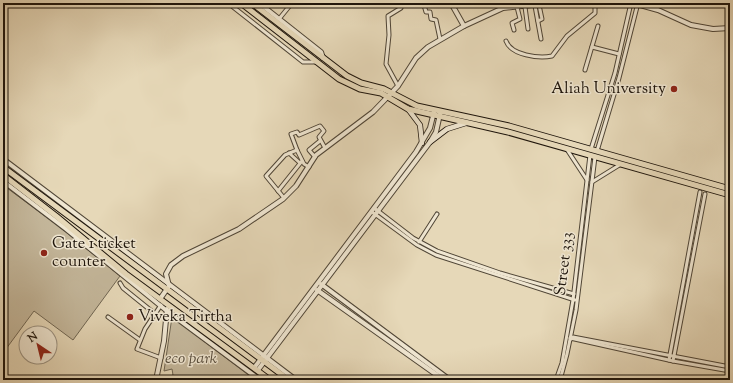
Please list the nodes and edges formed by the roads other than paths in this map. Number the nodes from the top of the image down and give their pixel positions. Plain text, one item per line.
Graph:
1 (228, 3) edge
2 (241, 3) edge
3 (252, 3) edge
4 (259, 3) edge
5 (292, 3) edge
6 (402, 3) edge
7 (452, 3) edge
8 (551, 3) edge
9 (595, 3) edge
10 (632, 3) edge
11 (638, 4) edge
12 (424, 5) dead end
13 (537, 5) junction
14 (517, 7) junction
15 (525, 7) junction
16 (279, 19) junction
17 (464, 26) junction
18 (598, 26) dead end
19 (730, 28) edge
20 (528, 29) dead end
21 (514, 30) dead end
22 (440, 39) junction
23 (541, 39) dead end
24 (506, 41) dead end
25 (592, 47) junction
26 (619, 54) junction
27 (323, 59) junction
28 (317, 62) junction
29 (585, 70) dead end
30 (398, 86) junction
31 (389, 95) junction
32 (408, 109) junction
33 (434, 110) junction
34 (441, 112) junction
35 (433, 116) junction
36 (439, 117) junction
37 (466, 123) junction
38 (320, 140) junction
39 (430, 142) junction
40 (422, 143) junction
41 (325, 148) junction
42 (566, 148) junction
43 (297, 150) junction
44 (594, 150) junction
45 (289, 153) junction
46 (593, 156) junction
47 (315, 157) junction
48 (3, 159) edge
49 (301, 162) junction
50 (620, 164) junction
51 (3, 166) edge
52 (309, 167) junction
53 (3, 175) edge
54 (587, 180) junction
55 (3, 181) edge
56 (592, 182) junction
57 (730, 189) edge
58 (278, 191) junction
59 (700, 192) dead end
60 (705, 194) dead end
61 (730, 195) edge
62 (284, 198) junction
63 (373, 210) junction
64 (377, 213) junction
65 (437, 214) dead end
66 (419, 242) junction
67 (318, 282) junction
68 (120, 283) dead end
69 (323, 285) junction
70 (168, 287) junction
71 (314, 288) junction
72 (319, 291) junction
73 (574, 294) junction
74 (578, 295) junction
75 (160, 299) junction
76 (575, 300) junction
77 (161, 305) junction
78 (168, 308) junction
79 (154, 313) junction
80 (108, 317) dead end
81 (569, 339) junction
82 (140, 340) junction
83 (161, 358) junction
84 (264, 359) junction
85 (671, 359) junction
86 (730, 367) edge
87 (256, 369) junction
88 (730, 371) edge
89 (156, 380) edge
90 (260, 380) edge
91 (270, 380) edge
92 (289, 380) edge
93 (296, 380) edge
94 (444, 380) edge
95 (450, 380) edge
96 (556, 380) edge
97 (560, 380) edge

1 - 28 street
2 - 28 main road
3 - 27 main road
4 - 16 street
5 - 16 street
6 - 30 street
7 - 17 street
8 - 13 street
9 - 24 street
10 - 11 street
10 - 26 street
11 - 19 street
11 - 44 street
12 - 22 street
13 - 15 street
13 - 23 street
14 - 15 street
14 - 17 street
14 - 21 street
15 - 20 street
16 - 27 street
17 - 22 street
18 - 25 street
22 - 30 street
25 - 26 street
25 - 29 street
26 - 44 street
27 - 31 main road
28 - 31 main road
30 - 31 street
31 - 32 main road
31 - 33 main road
31 - 41 street
32 - 35 main road
32 - 40 main road
33 - 34 main road
33 - 35 street
34 - 36 street
34 - 44 main road
35 - 36 main road
35 - 40 street
36 - 37 main road
36 - 39 street
37 - 39 main road
37 - 42 main road
38 - 41 street
38 - 43 street
38 - 47 street
39 - 64 street
40 - 63 street
41 - 47 street
42 - 46 main road
42 - 54 street
43 - 45 street
43 - 49 street
44 - 46 street, Street 333
44 - 57 main road
45 - 49 street
45 - 58 street
46 - 50 main road
46 - 54 street, Street 333
46 - 56 street, Street 333
47 - 52 street
48 - 70 street
49 - 52 street
49 - 58 street
50 - 56 street
50 - 61 main road
51 - 70 main road
52 - 62 street
53 - 75 main road
54 - 73 street, Street 333
55 - 77 street
56 - 74 street, Street 333
58 - 62 street
59 - 85 street
60 - 85 street
62 - 70 street
63 - 64 street
63 - 67 street
64 - 66 street
64 - 69 street
64 - 76 street
65 - 66 street
66 - 73 street
67 - 69 street
67 - 71 street
68 - 79 street
69 - 72 street
69 - 95 street
70 - 75 street
70 - 84 main road
71 - 72 street
71 - 84 street
72 - 84 street
72 - 94 street
73 - 74 street
73 - 76 street, Street 333
74 - 76 street, Street 333
75 - 78 main road
76 - 81 street
77 - 78 street
77 - 79 street
78 - 83 street
78 - 87 main road
78 - 90 street
79 - 82 street
80 - 82 street
81 - 85 street
81 - 96 street
81 - 97 street
82 - 83 street
83 - 89 street
84 - 87 street
84 - 92 main road
84 - 93 street
85 - 86 street
85 - 88 street
87 - 91 main road

